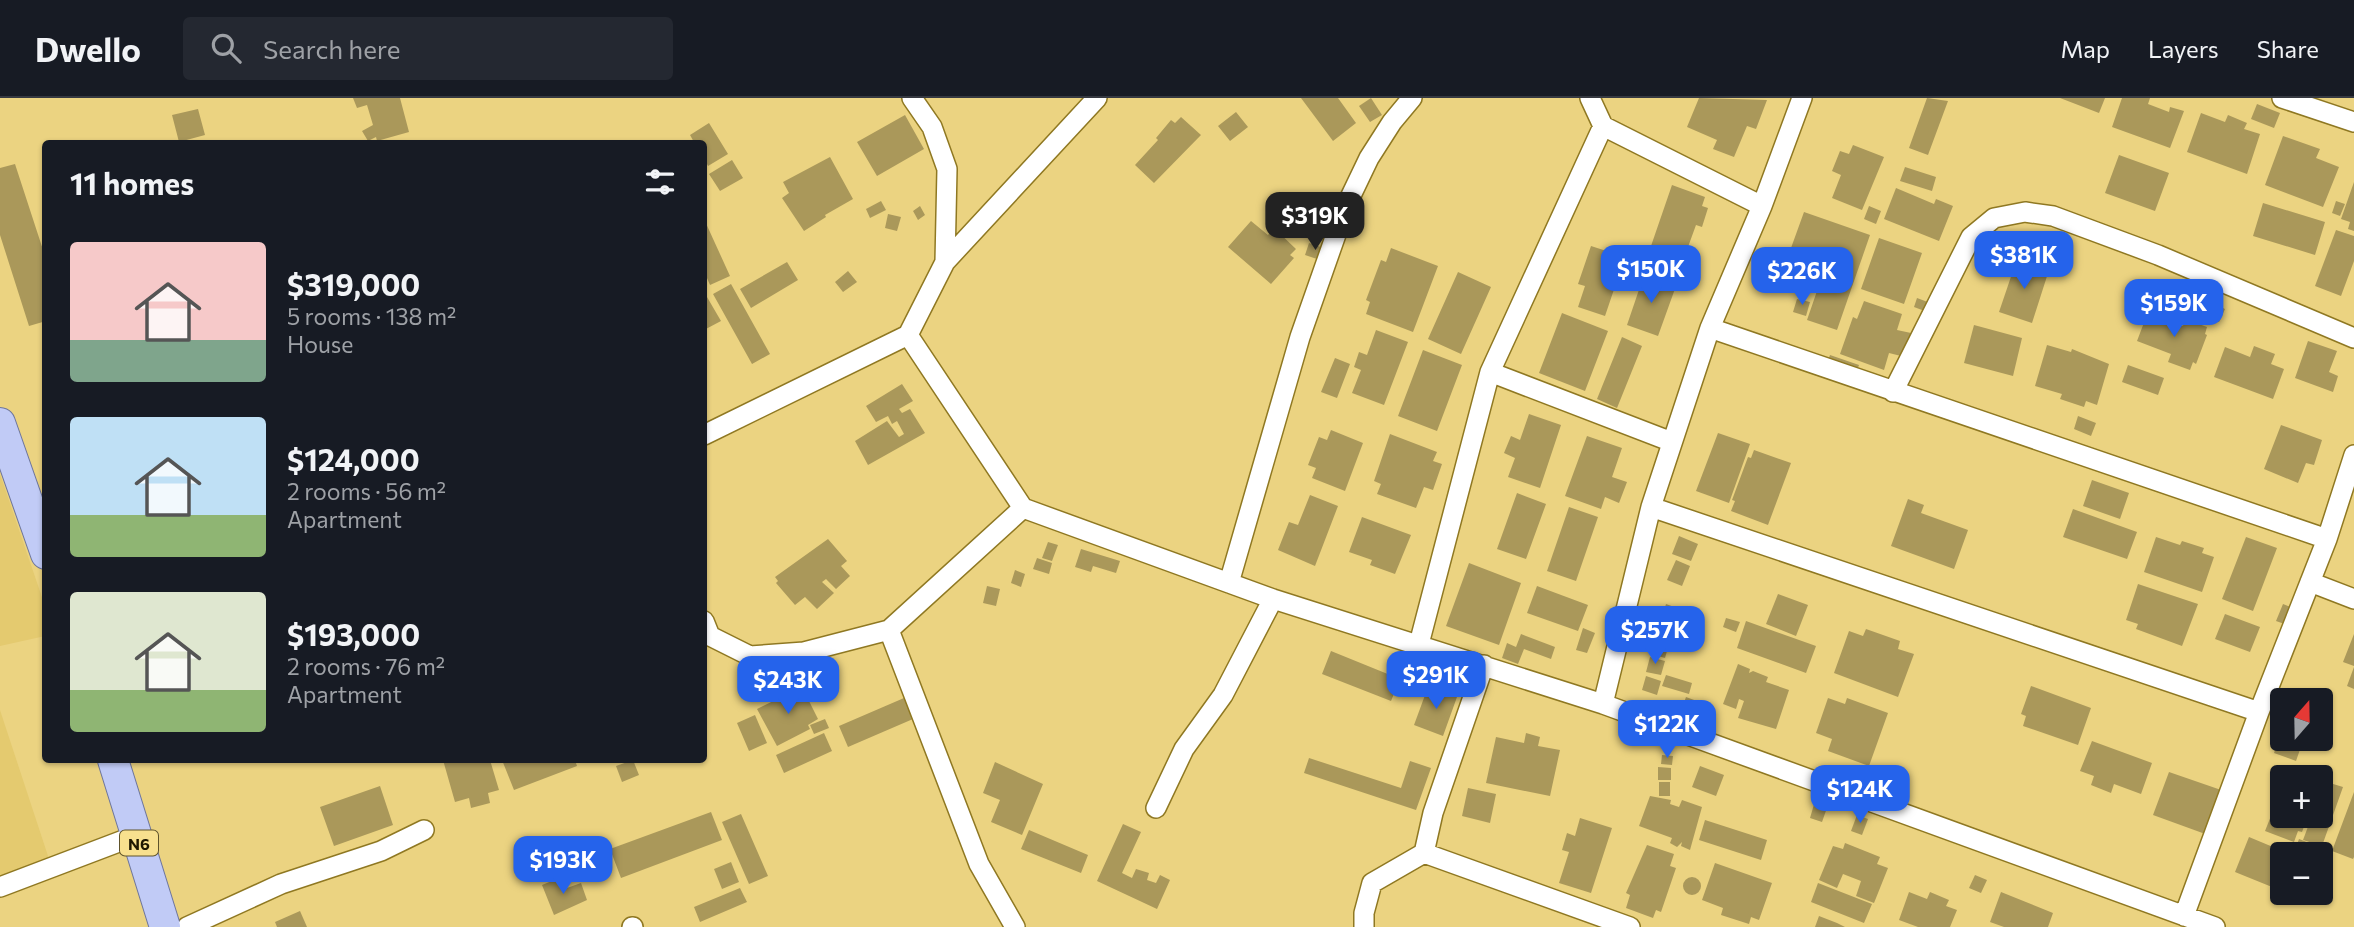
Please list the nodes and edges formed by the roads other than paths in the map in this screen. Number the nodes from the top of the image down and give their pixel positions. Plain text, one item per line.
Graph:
1 (912, 98) edge
2 (1097, 98) edge
3 (1412, 98) edge
4 (1590, 98) edge
5 (1802, 98) edge
6 (2283, 98) edge
7 (2354, 122) edge
8 (1603, 126) junction
9 (1762, 206) junction
10 (945, 262) junction
11 (1710, 328) junction
12 (908, 335) junction
13 (2354, 338) edge
14 (1490, 372) junction
15 (1893, 392) junction
16 (0, 423) edge
17 (707, 434) edge
18 (1672, 442) junction
19 (2354, 455) edge
20 (1651, 507) junction
21 (1023, 508) junction
22 (2327, 539) junction
23 (42, 543) edge
24 (2310, 582) junction
25 (1229, 583) junction
26 (1273, 599) junction
27 (2354, 599) edge
28 (707, 628) edge
29 (889, 630) junction
30 (1419, 644) junction
31 (1484, 666) junction
32 (1603, 704) junction
33 (2259, 712) junction
34 (114, 763) edge
35 (1156, 808) dead end
36 (424, 830) dead end
37 (137, 835) junction
38 (1424, 853) junction
39 (0, 887) edge
40 (2184, 916) junction
41 (165, 927) edge
42 (187, 927) edge
43 (1015, 927) edge
44 (1364, 927) edge
45 (1630, 927) edge
46 (2215, 927) edge

1 - 10 street
2 - 10 street
3 - 25 street
4 - 8 street
5 - 9 street
6 - 7 street
8 - 9 street
8 - 14 street
9 - 11 street
10 - 12 street
11 - 15 street
11 - 18 street
12 - 17 street
12 - 21 street
13 - 15 street
14 - 18 street
14 - 30 street
15 - 22 street
16 - 23 main road
18 - 20 street
19 - 22 street
20 - 32 street
20 - 33 street
21 - 25 street
21 - 29 street
22 - 24 street
24 - 27 street
24 - 33 street
25 - 26 street
26 - 30 street
26 - 35 street
28 - 29 street
29 - 43 street
30 - 31 street
31 - 32 street
31 - 38 street
32 - 40 street
33 - 40 street
34 - 37 main road, N6
36 - 42 street
37 - 39 street
37 - 41 main road, N6
38 - 44 street
38 - 45 street
40 - 46 street

